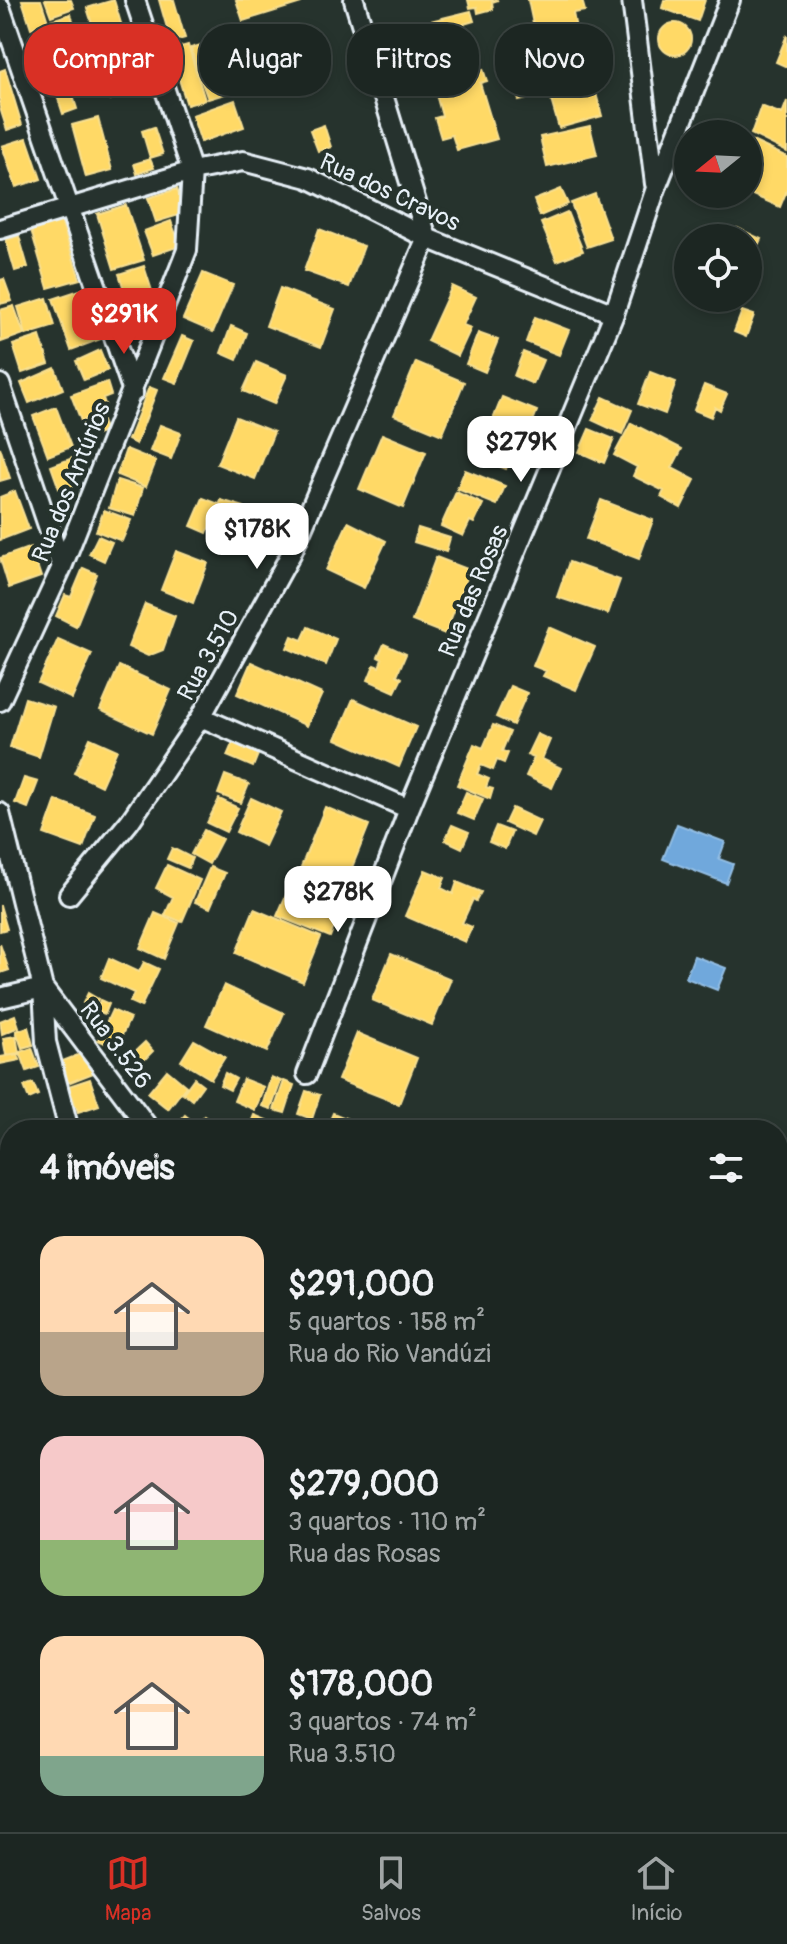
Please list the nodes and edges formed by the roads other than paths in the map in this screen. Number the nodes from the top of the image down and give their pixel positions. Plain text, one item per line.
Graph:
1 (135, 0) edge
2 (354, 0) edge
3 (632, 0) edge
4 (730, 0) edge
5 (0, 7) edge
6 (192, 171) junction
7 (656, 188) junction
8 (69, 208) junction
9 (0, 229) edge
10 (427, 238) junction
11 (614, 314) junction
12 (0, 384) edge
13 (133, 392) junction
14 (62, 567) junction
15 (0, 701) edge
16 (201, 717) junction
17 (409, 809) junction
18 (0, 813) edge
19 (69, 895) dead end
20 (43, 988) junction
21 (0, 998) edge
22 (307, 1074) dead end
23 (66, 1120) edge
24 (142, 1120) edge

1 - 6 street, Rua dos Antúrios
2 - 10 street
3 - 7 street
4 - 7 street, Rua das Rosas
5 - 8 street
6 - 8 street, Rua dos Cravos
6 - 10 street, Rua dos Cravos
6 - 13 street, Rua dos Antúrios
7 - 11 street, Rua das Rosas
8 - 9 street, Rua dos Cravos
8 - 13 street
10 - 11 street, Rua dos Cravos
10 - 16 street, Rua 3.510
11 - 17 street, Rua das Rosas
12 - 14 street
13 - 14 street, Rua dos Antúrios
14 - 15 street, Rua dos Antúrios
16 - 17 street
16 - 19 street, Rua 3.510
17 - 22 street, Rua das Rosas
18 - 20 street
20 - 21 street
20 - 23 street
20 - 24 street, Rua 3.526

